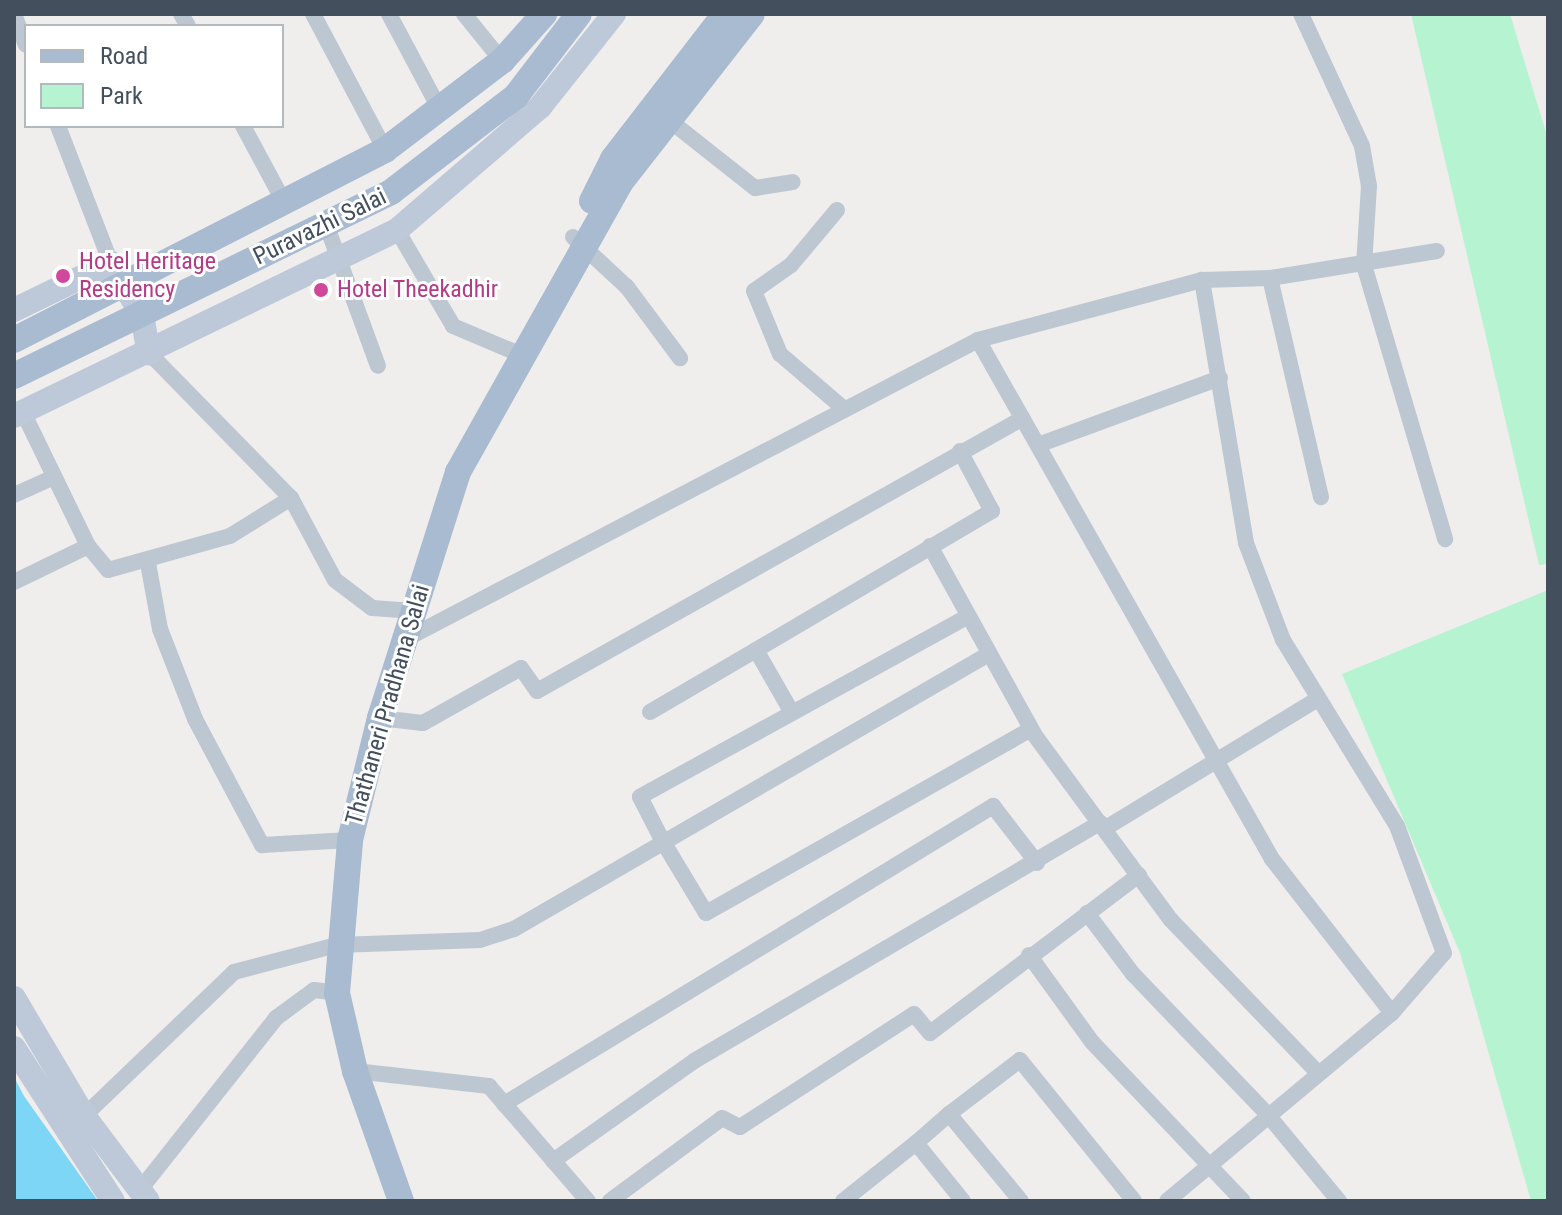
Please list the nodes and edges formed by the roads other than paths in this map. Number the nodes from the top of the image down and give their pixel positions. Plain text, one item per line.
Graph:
1 (14, 14) edge
2 (313, 14) edge
3 (389, 14) edge
4 (464, 14) edge
5 (544, 14) edge
6 (579, 14) edge
7 (614, 14) edge
8 (725, 14) edge
9 (752, 14) edge
10 (1301, 14) edge
11 (24, 40) edge
12 (502, 61) junction
13 (441, 112) junction
14 (669, 120) junction
15 (59, 128) edge
16 (244, 128) edge
17 (385, 150) junction
18 (793, 182) dead end
19 (285, 204) junction
20 (837, 210) dead end
21 (326, 224) junction
22 (397, 230) junction
23 (580, 243) junction
24 (1437, 251) dead end
25 (339, 260) junction
26 (1364, 265) junction
27 (119, 272) junction
28 (1270, 278) junction
29 (1202, 280) junction
30 (15, 307) edge
31 (142, 315) junction
32 (14, 340) edge
33 (978, 340) junction
34 (149, 353) junction
35 (524, 356) junction
36 (680, 358) dead end
37 (378, 366) dead end
38 (14, 376) edge
39 (1220, 378) junction
40 (843, 408) junction
41 (18, 414) edge
42 (1023, 418) junction
43 (1038, 445) junction
44 (960, 451) junction
45 (54, 477) junction
46 (14, 495) edge
47 (1321, 497) dead end
48 (291, 498) junction
49 (1445, 539) dead end
50 (88, 546) junction
51 (930, 546) junction
52 (148, 563) junction
53 (14, 582) edge
54 (414, 611) junction
55 (965, 618) junction
56 (403, 641) junction
57 (756, 650) junction
58 (987, 655) junction
59 (1318, 699) junction
60 (791, 711) junction
61 (650, 712) dead end
62 (380, 718) junction
63 (1031, 729) junction
64 (1215, 762) junction
65 (1102, 826) junction
66 (350, 840) junction
67 (662, 840) junction
68 (1037, 863) junction
69 (1139, 875) junction
70 (1087, 913) junction
71 (337, 945) junction
72 (1029, 955) junction
73 (337, 993) junction
74 (14, 998) edge
75 (1392, 1013) junction
76 (14, 1048) edge
77 (355, 1071) junction
78 (1318, 1073) junction
79 (504, 1104) junction
80 (949, 1114) junction
81 (1268, 1115) junction
82 (84, 1116) junction
83 (916, 1143) junction
84 (553, 1161) junction
85 (1208, 1165) junction
86 (144, 1196) edge
87 (113, 1201) edge
88 (401, 1201) edge
89 (588, 1201) edge
90 (610, 1201) edge
91 (843, 1201) edge
92 (963, 1201) edge
93 (1021, 1201) edge
94 (1134, 1201) edge
95 (1167, 1201) edge
96 (1243, 1201) edge
97 (1339, 1201) edge

1 - 11 street
2 - 17 street
3 - 13 street
4 - 12 street
5 - 12 main road, Puravazhi Salai
6 - 21 main road, Puravazhi Salai
7 - 22 main road
8 - 23 main road, Thathaneri Pradhana Salai
9 - 14 main road, Thathaneri Pradhana Salai
10 - 26 street
12 - 13 main road, Puravazhi Salai
13 - 17 main road, Puravazhi Salai
14 - 18 street
14 - 23 main road, Thathaneri Pradhana Salai
15 - 27 street
16 - 19 street
17 - 19 main road, Puravazhi Salai
19 - 27 main road, Puravazhi Salai
20 - 40 street
21 - 25 street
21 - 31 main road, Puravazhi Salai
22 - 25 main road
22 - 35 street
23 - 35 main road, Thathaneri Pradhana Salai
23 - 36 street
24 - 26 street
25 - 34 main road
25 - 37 street
26 - 28 street
26 - 49 street
27 - 30 main road
27 - 31 main road
27 - 32 main road, Puravazhi Salai
28 - 29 street
28 - 47 street
29 - 33 street
29 - 39 street
31 - 34 main road
31 - 38 main road, Puravazhi Salai
33 - 40 street
33 - 42 street
34 - 41 main road
34 - 48 street
35 - 54 main road, Thathaneri Pradhana Salai
39 - 43 street
39 - 59 street
40 - 56 street
41 - 45 street
42 - 43 street
42 - 44 street
43 - 64 street
44 - 51 street
44 - 62 street
45 - 46 street
45 - 50 street
48 - 52 street
48 - 54 street
50 - 52 street
50 - 53 street
51 - 55 street
51 - 57 street
52 - 66 street
54 - 56 main road, Thathaneri Pradhana Salai
55 - 58 street
55 - 60 street
56 - 62 main road, Thathaneri Pradhana Salai
57 - 60 street
57 - 61 street
58 - 63 street
58 - 67 street
59 - 64 street
59 - 75 street
60 - 67 street
62 - 66 main road, Thathaneri Pradhana Salai
63 - 65 street
63 - 67 street
64 - 65 street
64 - 75 street
65 - 68 street
65 - 69 street
66 - 71 main road, Thathaneri Pradhana Salai
67 - 71 street
68 - 79 street
68 - 84 street
69 - 70 street
69 - 78 street
70 - 72 street
70 - 81 street
71 - 73 main road, Thathaneri Pradhana Salai
71 - 82 street
72 - 85 street
72 - 90 street
73 - 77 main road, Thathaneri Pradhana Salai
73 - 86 street
74 - 82 main road
75 - 78 street
76 - 87 main road
77 - 79 street
77 - 88 main road, Thathaneri Pradhana Salai
78 - 81 street
79 - 84 street
80 - 83 street
80 - 93 street
80 - 94 street
81 - 85 street
81 - 97 street
82 - 86 main road
83 - 91 street
83 - 92 street
84 - 89 street
85 - 95 street
85 - 96 street

